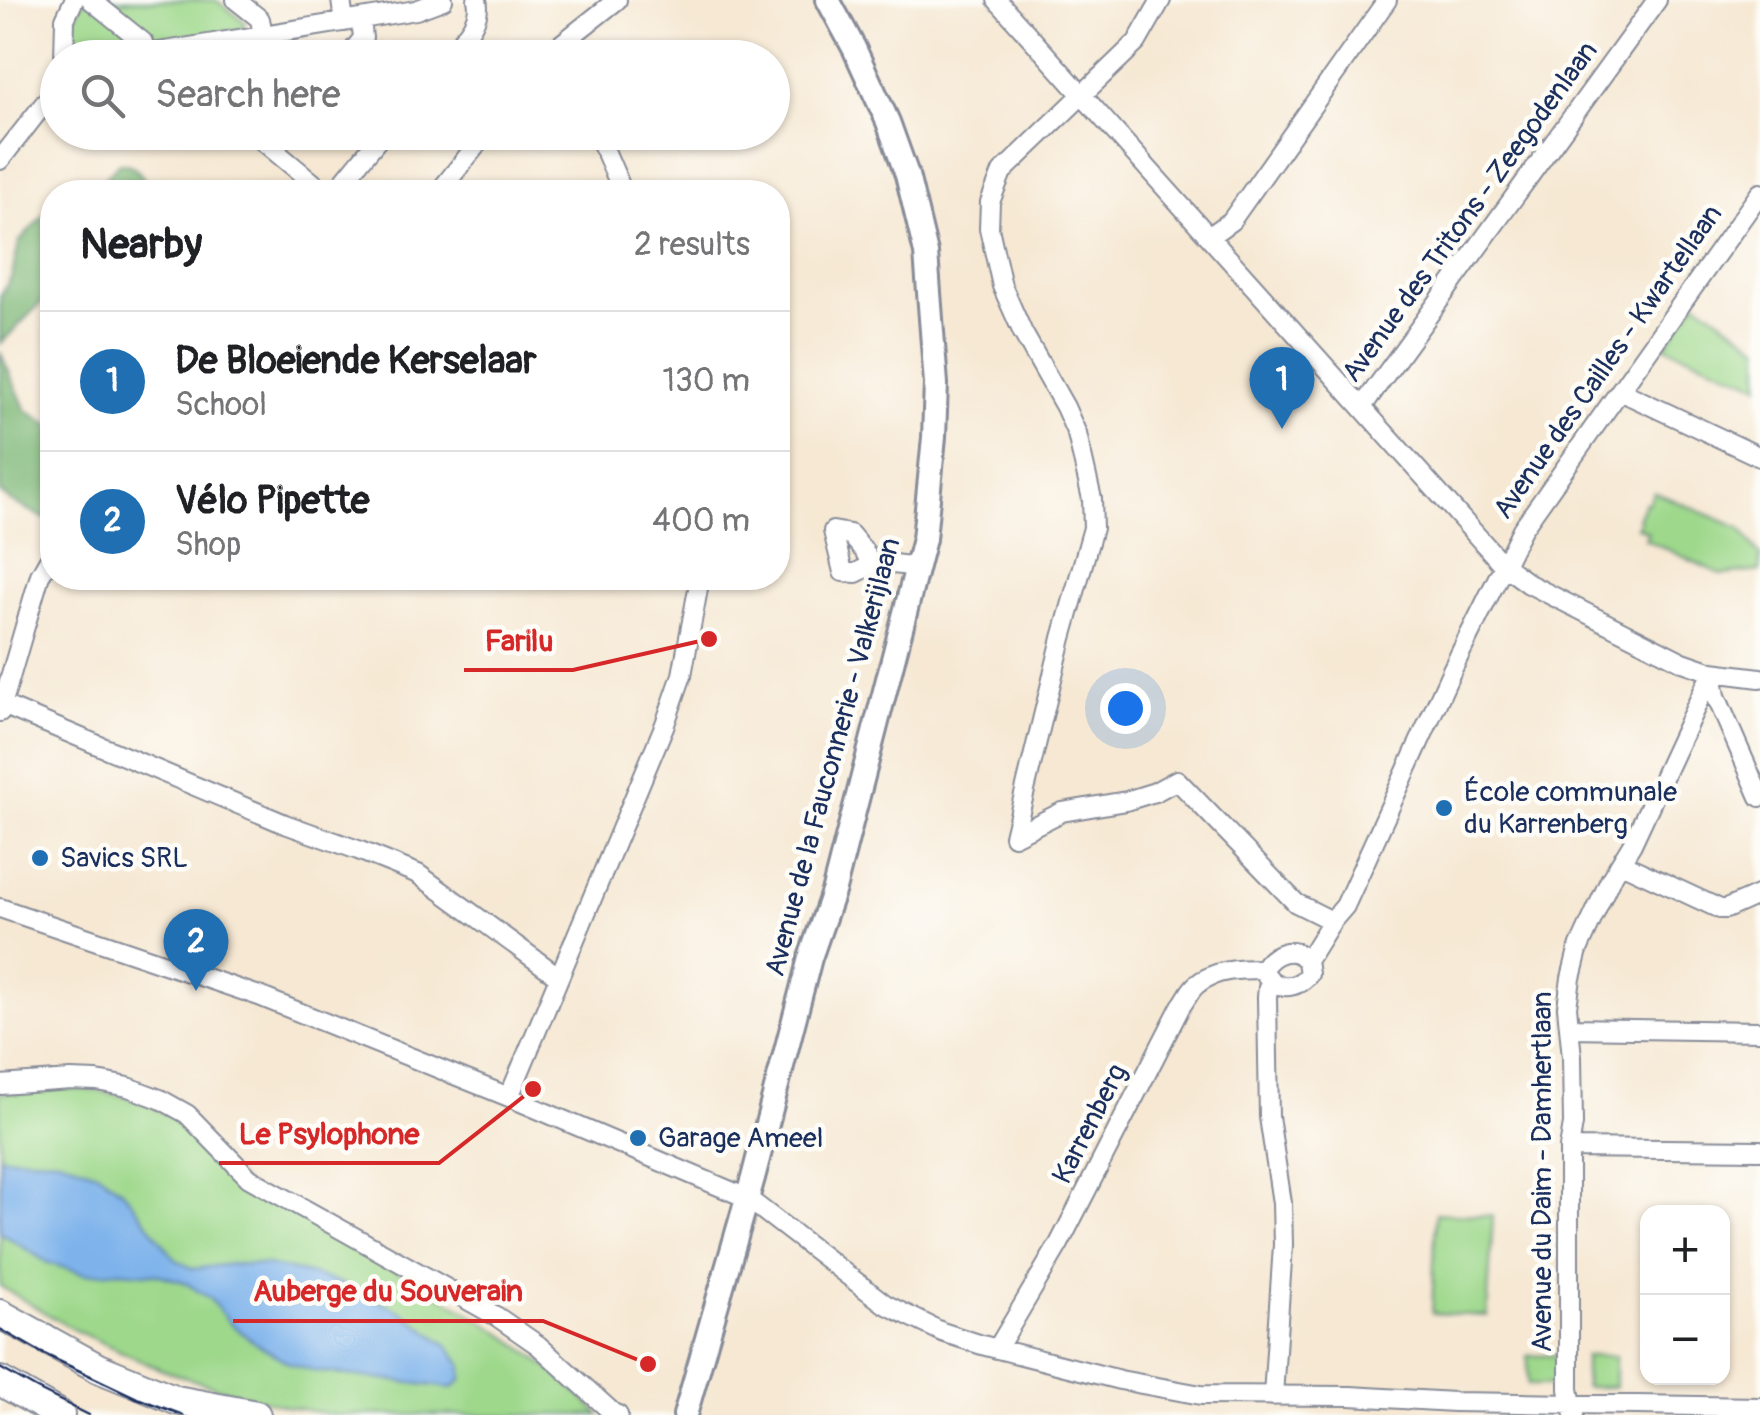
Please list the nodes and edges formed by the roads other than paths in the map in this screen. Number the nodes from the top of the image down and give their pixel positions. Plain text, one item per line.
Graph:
1 (74, 0) edge
2 (91, 0) edge
3 (236, 0) edge
4 (341, 0) edge
5 (443, 0) edge
6 (477, 0) edge
7 (617, 0) edge
8 (828, 0) edge
9 (997, 0) edge
10 (1161, 0) edge
11 (1388, 0) edge
12 (1658, 0) edge
13 (353, 21) junction
14 (263, 35) junction
15 (64, 40) edge
16 (141, 40) edge
17 (239, 40) edge
18 (362, 40) edge
19 (461, 40) edge
20 (572, 40) edge
21 (1082, 96) junction
22 (40, 109) edge
23 (274, 150) edge
24 (369, 150) edge
25 (473, 150) edge
26 (605, 150) edge
27 (0, 160) edge
28 (310, 180) edge
29 (345, 180) edge
30 (449, 180) edge
31 (618, 180) edge
32 (1760, 193) edge
33 (1210, 236) junction
34 (1620, 391) junction
35 (1362, 407) junction
36 (1760, 458) edge
37 (871, 565) dead end
38 (1503, 565) junction
39 (918, 567) junction
40 (40, 575) edge
41 (698, 590) edge
42 (1712, 672) junction
43 (1760, 678) edge
44 (1, 708) edge
45 (1760, 798) edge
46 (1620, 862) junction
47 (1760, 894) edge
48 (0, 908) edge
49 (1332, 921) junction
50 (1307, 961) junction
51 (1268, 976) junction
52 (559, 977) junction
53 (1569, 1028) junction
54 (1760, 1031) edge
55 (0, 1085) edge
56 (508, 1097) junction
57 (1569, 1148) junction
58 (1760, 1150) edge
59 (747, 1198) junction
60 (0, 1314) edge
61 (997, 1349) junction
62 (0, 1382) edge
63 (1272, 1396) junction
64 (1454, 1402) junction
65 (1760, 1406) edge
66 (1572, 1409) edge
67 (60, 1415) edge
68 (256, 1415) edge
69 (618, 1415) edge
70 (684, 1415) edge
71 (1473, 1415) edge

1 - 15 street
2 - 16 street
3 - 14 street
4 - 13 street
5 - 13 street
6 - 19 street
7 - 20 street
8 - 39 street, Avenue de la Fauconnerie - Valkerijlaan
9 - 21 street
10 - 21 street
11 - 33 street
12 - 35 street, Avenue des Tritons - Zeegodenlaan
13 - 14 street
13 - 18 street
14 - 17 street
21 - 33 street
21 - 49 street
22 - 27 street
23 - 28 street
24 - 29 street
25 - 30 street
26 - 31 street
32 - 34 street, Avenue des Cailles - Kwartellaan
33 - 35 street
34 - 36 street
34 - 38 street, Avenue des Cailles - Kwartellaan
35 - 38 street
37 - 39 street
38 - 42 street
38 - 49 street, Avenue des Cailles - Kwartellaan
39 - 59 street, Avenue de la Fauconnerie - Valkerijlaan
40 - 44 street
41 - 52 street
42 - 43 street
42 - 45 street
42 - 46 street, Avenue du Daim - Damhertlaan
44 - 52 street
46 - 47 street
46 - 53 street, Avenue du Daim - Damhertlaan
48 - 56 street
49 - 50 street, Avenue des Cailles - Kwartellaan
50 - 51 street
50 - 51 street
51 - 61 street, Karrenberg
51 - 63 street
52 - 56 street
53 - 54 street
53 - 57 street, Avenue du Daim - Damhertlaan
55 - 69 street
56 - 59 street
57 - 58 street
57 - 66 street, Avenue du Daim - Damhertlaan
59 - 61 street
59 - 70 street, Avenue de la Fauconnerie - Valkerijlaan
60 - 68 main road
61 - 63 street
62 - 67 main road
63 - 64 street
64 - 66 street
64 - 71 street
65 - 66 street

